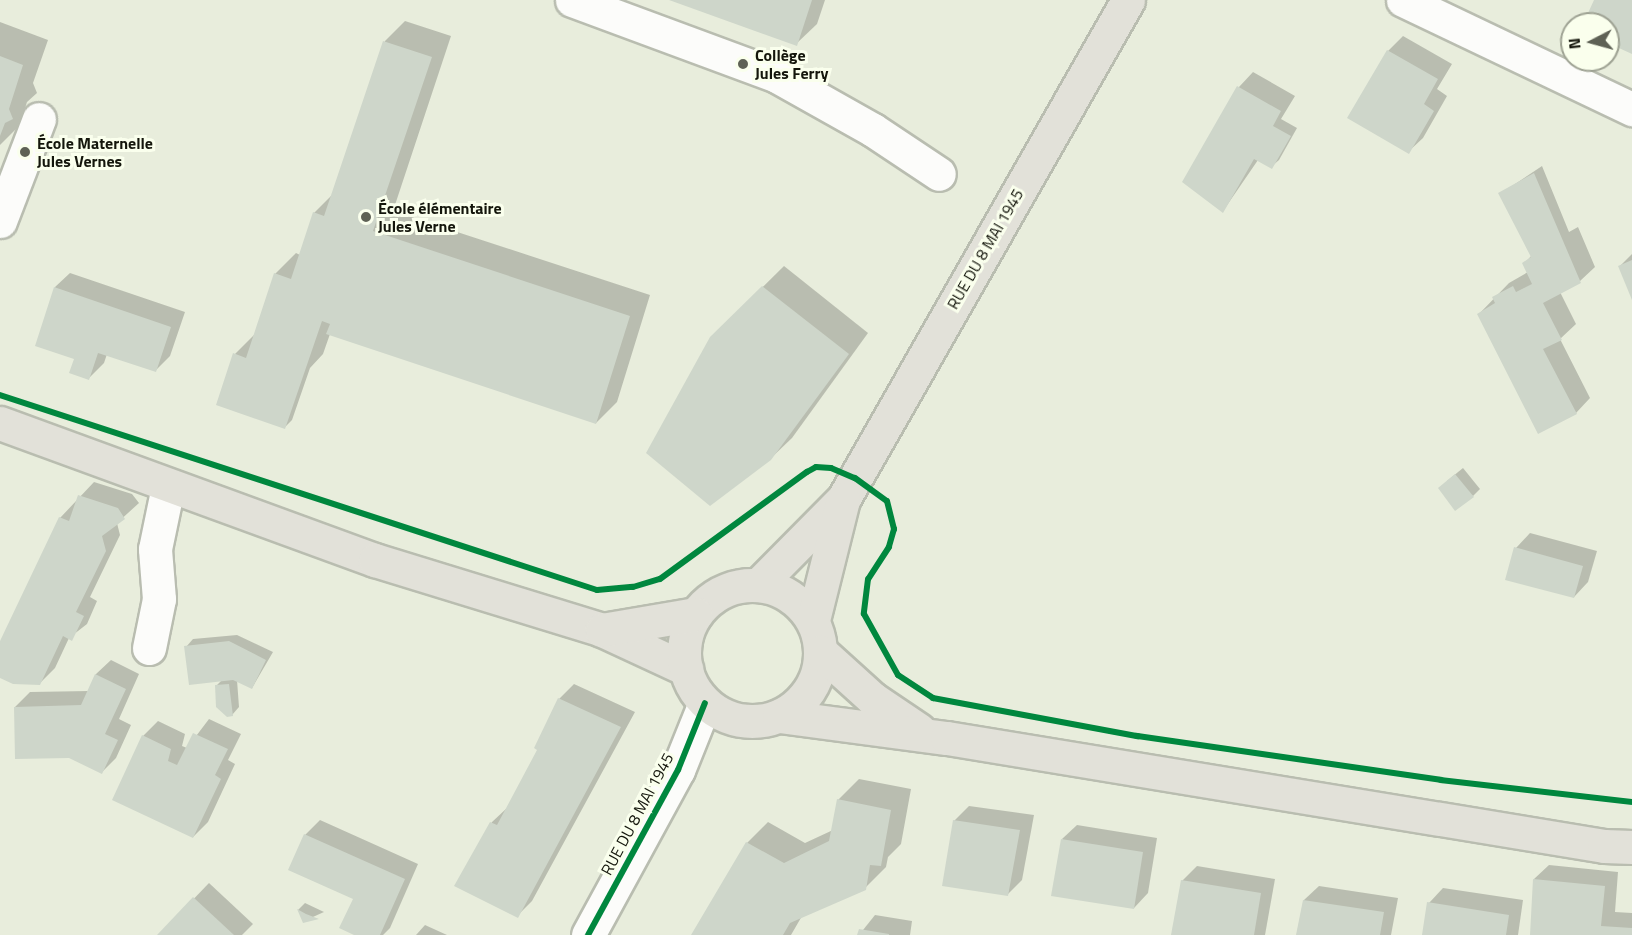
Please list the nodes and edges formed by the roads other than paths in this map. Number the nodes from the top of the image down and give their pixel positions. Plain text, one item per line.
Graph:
1 (572, 0) edge
2 (1128, 0) edge
3 (1403, 0) edge
4 (1632, 109) edge
5 (39, 119) dead end
6 (939, 174) dead end
7 (0, 221) edge
8 (0, 423) edge
9 (168, 486) junction
10 (844, 498) junction
11 (759, 584) junction
12 (696, 614) junction
13 (813, 620) junction
14 (602, 630) junction
15 (148, 648) dead end
16 (821, 652) junction
17 (686, 669) junction
18 (705, 703) junction
19 (779, 716) junction
20 (928, 736) junction
21 (1632, 847) edge
22 (588, 935) edge

1 - 6 street
2 - 10 main road, RUE DU 8 MAI 1945
3 - 4 street
5 - 7 street
8 - 9 main road
9 - 14 main road
9 - 15 street
10 - 11 main road, RUE DU 8 MAI 1945
10 - 13 main road, RUE DU 8 MAI 1945
11 - 12 main road
11 - 13 main road
12 - 14 main road
12 - 17 main road
13 - 16 main road
14 - 17 main road
16 - 19 main road
16 - 20 main road
17 - 18 main road
18 - 19 main road
18 - 22 street, RUE DU 8 MAI 1945
19 - 20 main road
20 - 21 main road

